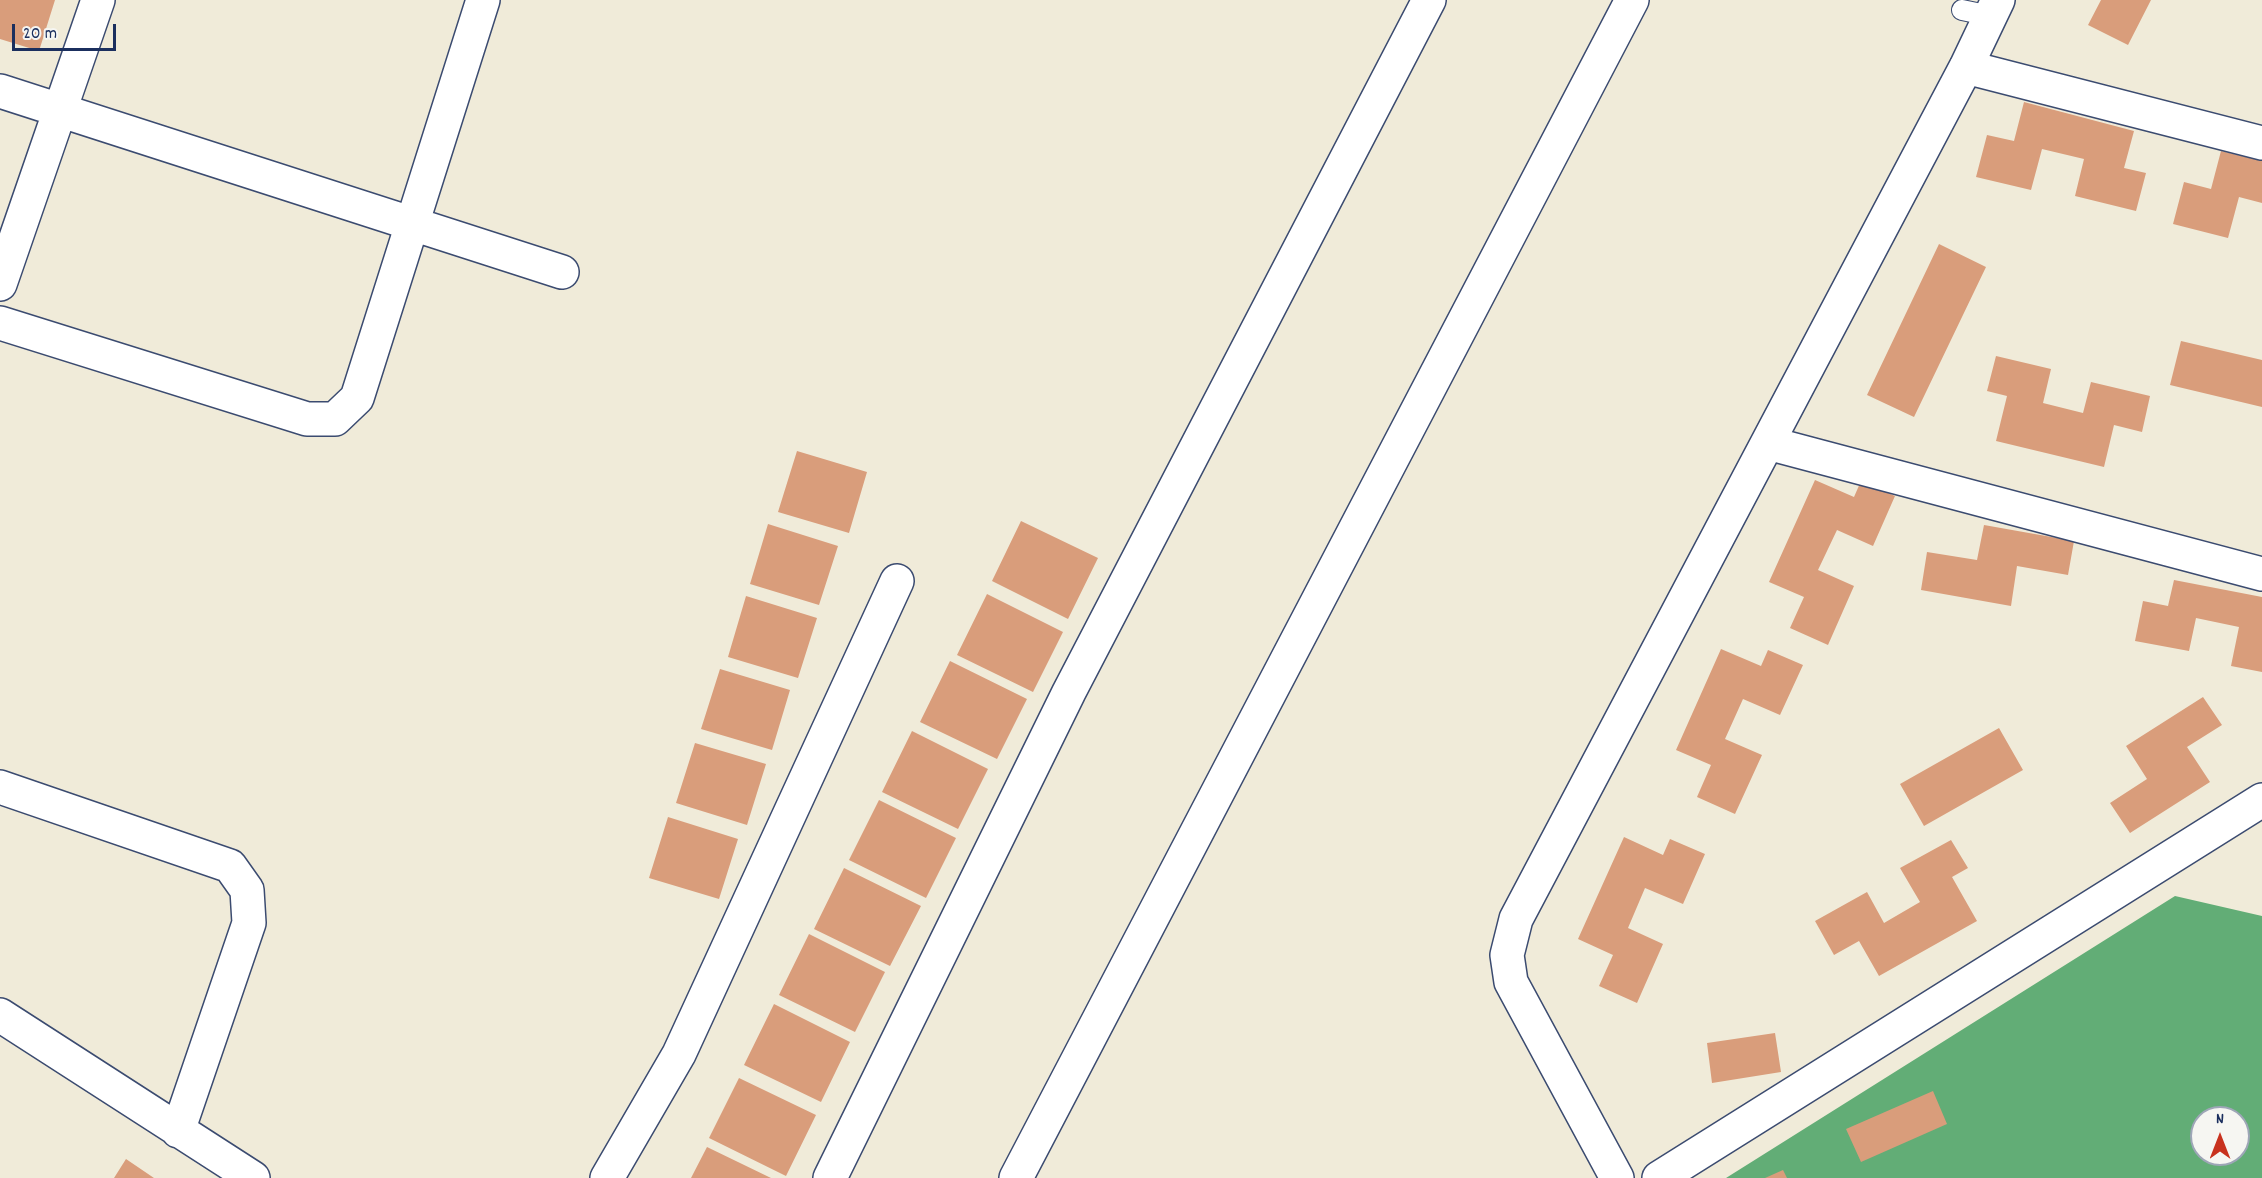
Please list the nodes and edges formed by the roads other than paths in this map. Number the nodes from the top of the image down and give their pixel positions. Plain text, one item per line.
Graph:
1 (98, 0) edge
2 (483, 0) edge
3 (1429, 0) edge
4 (1632, 0) edge
5 (1983, 8) edge
6 (1966, 67) junction
7 (0, 91) edge
8 (62, 110) junction
9 (2262, 143) edge
10 (414, 224) junction
11 (562, 272) dead end
12 (0, 284) edge
13 (0, 323) edge
14 (1768, 442) junction
15 (2262, 574) edge
16 (897, 581) dead end
17 (0, 787) edge
18 (2262, 800) edge
19 (0, 1015) edge
20 (178, 1131) junction
21 (253, 1178) edge
22 (607, 1178) edge
23 (830, 1178) edge
24 (1016, 1178) edge
25 (1617, 1178) edge
26 (1659, 1178) edge

1 - 8 street
2 - 10 street
3 - 23 street
4 - 24 street
5 - 6 street
6 - 9 street
6 - 14 street
7 - 8 street
8 - 10 street
8 - 12 street
10 - 11 street
10 - 13 street
14 - 15 street
14 - 25 street
16 - 22 street
17 - 20 street
18 - 26 street
19 - 20 street
20 - 21 street

